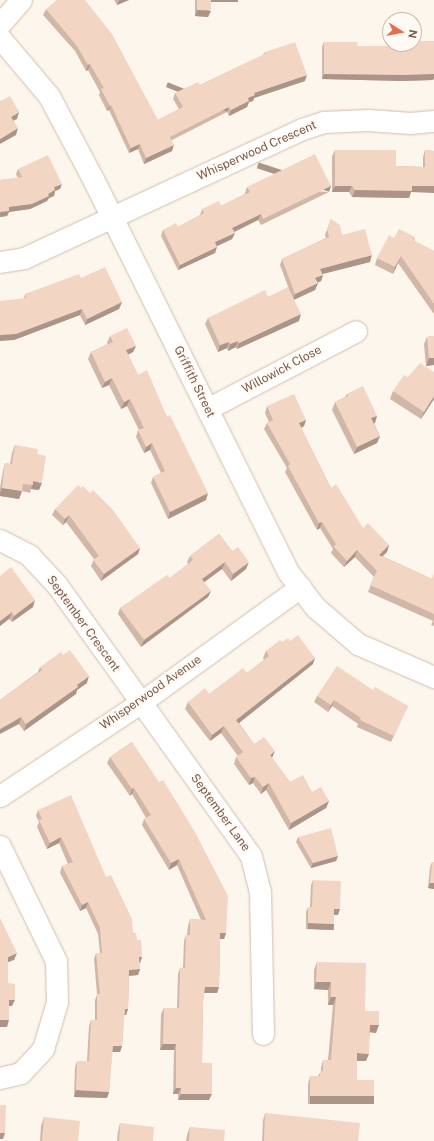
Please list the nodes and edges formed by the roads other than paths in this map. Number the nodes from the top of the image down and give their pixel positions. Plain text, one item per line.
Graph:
1 (21, 0) edge
2 (0, 24) edge
3 (0, 38) edge
4 (434, 121) edge
5 (112, 218) junction
6 (0, 262) edge
7 (356, 331) dead end
8 (207, 408) junction
9 (0, 540) edge
10 (300, 587) junction
11 (434, 677) edge
12 (140, 703) junction
13 (0, 796) edge
14 (0, 846) edge
15 (263, 1034) dead end
16 (0, 1078) edge

1 - 2 street
3 - 5 street, Griffith Street
4 - 5 street, Whisperwood Crescent
5 - 6 street
5 - 8 street, Griffith Street
7 - 8 street, Willowick Close
8 - 10 street, Griffith Street
9 - 12 street, September Crescent
10 - 11 street, Griffith Street
10 - 12 street, Whisperwood Avenue
12 - 13 street, Whisperwood Avenue
12 - 15 street, September Lane
14 - 16 street

